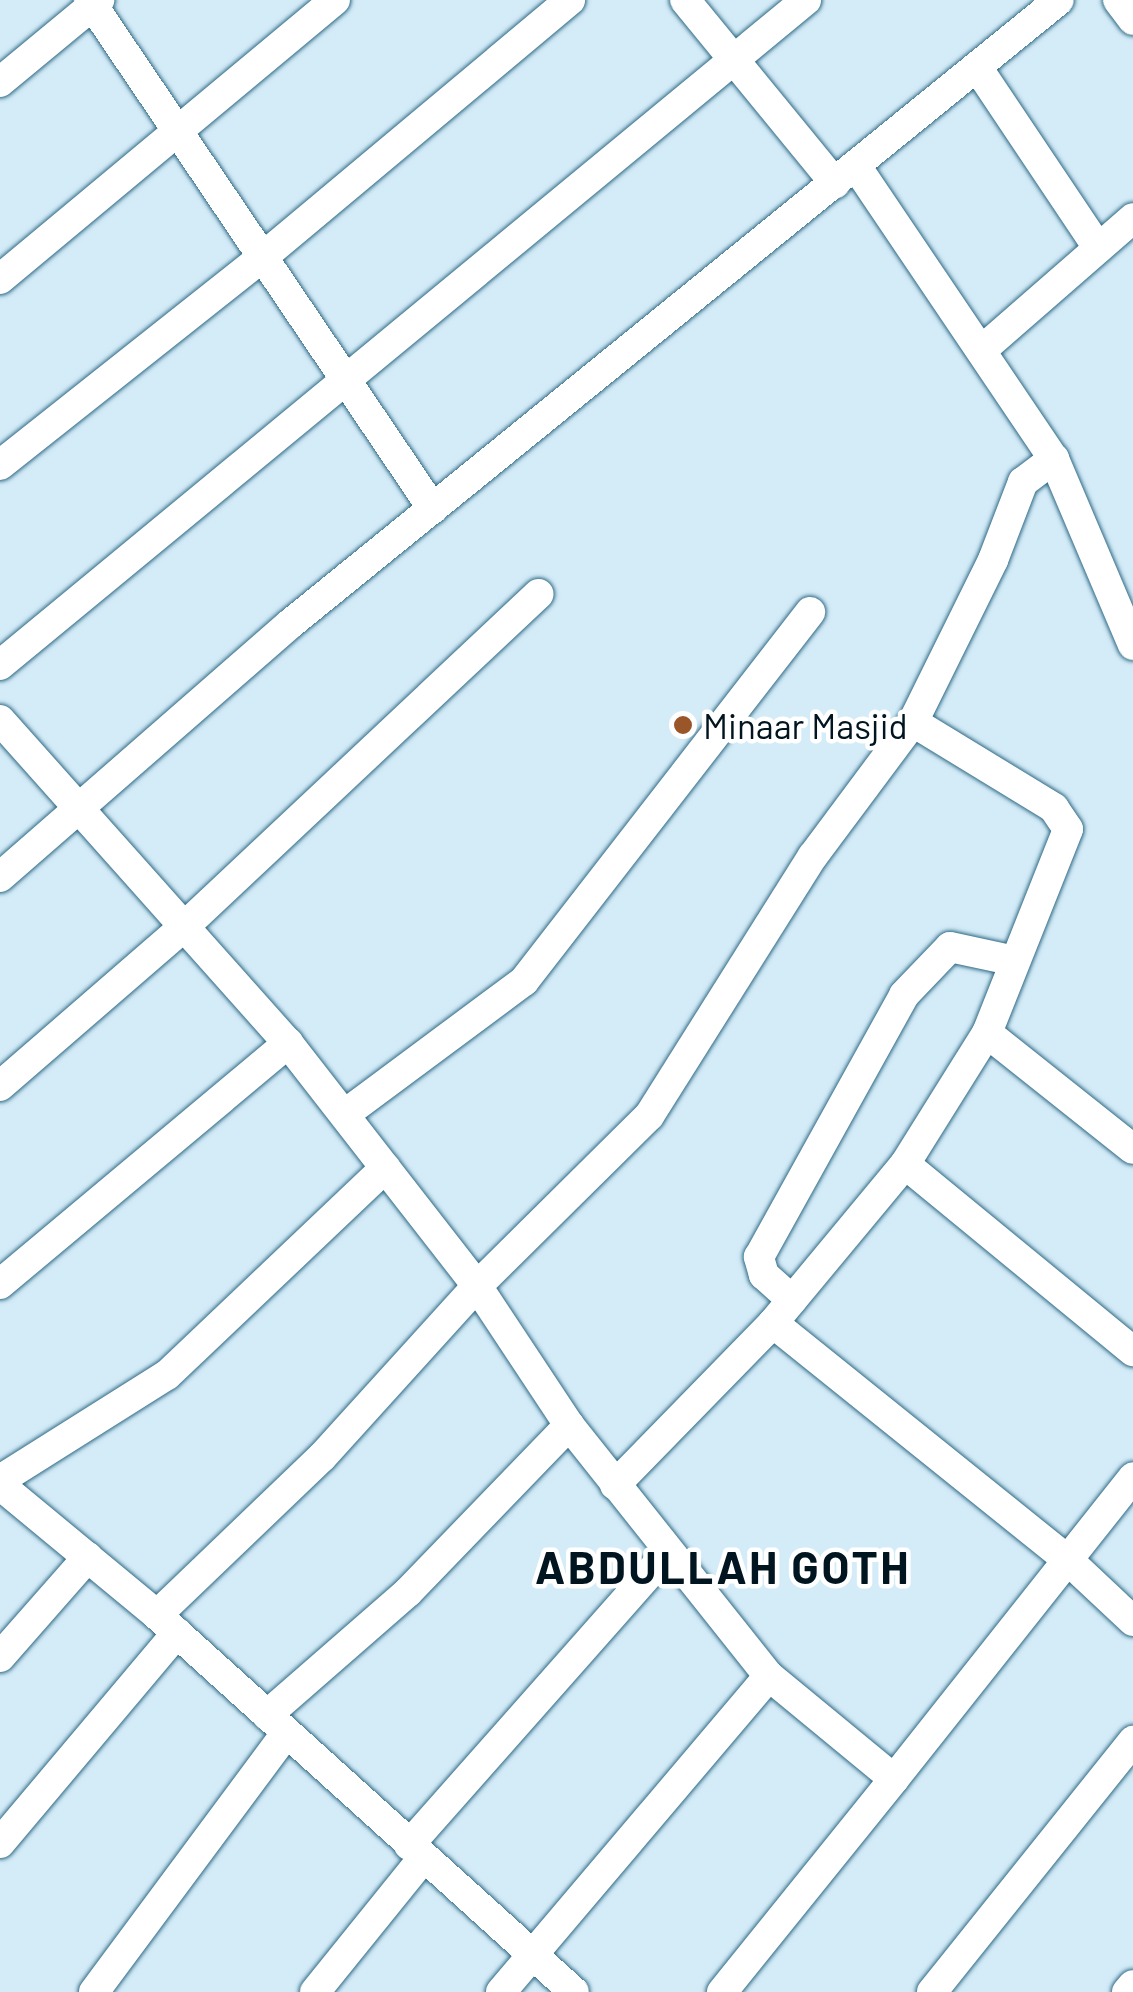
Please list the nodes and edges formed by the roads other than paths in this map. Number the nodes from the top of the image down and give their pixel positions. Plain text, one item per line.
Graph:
1 (335, 0) edge
2 (570, 0) edge
3 (685, 0) edge
4 (806, 0) edge
5 (1059, 0) edge
6 (1118, 0) edge
7 (94, 2) edge
8 (1133, 20) edge
9 (734, 61) junction
10 (977, 68) junction
11 (0, 82) edge
12 (175, 136) junction
13 (846, 175) junction
14 (1133, 218) edge
15 (1098, 248) junction
16 (264, 256) junction
17 (0, 279) edge
18 (983, 349) junction
19 (344, 386) junction
20 (1054, 459) junction
21 (0, 465) edge
22 (433, 508) junction
23 (539, 594) dead end
24 (810, 612) dead end
25 (1133, 645) edge
26 (0, 665) edge
27 (0, 720) edge
28 (913, 722) junction
29 (78, 807) junction
30 (0, 877) edge
31 (184, 926) junction
32 (1015, 961) junction
33 (987, 1033) junction
34 (288, 1043) junction
35 (0, 1086) edge
36 (344, 1114) junction
37 (1133, 1149) edge
38 (905, 1164) junction
39 (385, 1168) junction
40 (0, 1284) edge
41 (477, 1286) junction
42 (782, 1312) junction
43 (1133, 1350) edge
44 (569, 1426) junction
45 (1133, 1477) edge
46 (0, 1483) edge
47 (615, 1486) junction
48 (668, 1552) junction
49 (88, 1557) junction
50 (1068, 1560) junction
51 (1133, 1621) edge
52 (167, 1624) junction
53 (0, 1657) edge
54 (769, 1676) junction
55 (276, 1724) junction
56 (1133, 1742) edge
57 (894, 1779) junction
58 (0, 1843) edge
59 (416, 1852) junction
60 (530, 1955) junction
61 (1133, 1984) edge
62 (94, 1992) edge
63 (315, 1992) edge
64 (501, 1992) edge
65 (574, 1992) edge
66 (722, 1992) edge
67 (932, 1992) edge
68 (1127, 1992) edge

1 - 12 street
2 - 16 street
3 - 9 street
4 - 9 street
5 - 10 street
6 - 8 street
7 - 11 street
7 - 12 street
9 - 13 street
9 - 19 street
10 - 13 street
10 - 15 street
12 - 16 street
12 - 17 street
13 - 18 street
13 - 22 street
14 - 15 street
15 - 18 street
16 - 19 street
16 - 21 street
18 - 20 street
19 - 22 street
19 - 26 street
20 - 25 street
20 - 28 street
22 - 29 street
23 - 31 street
24 - 36 street
27 - 29 street
28 - 32 street
28 - 41 street
29 - 30 street
29 - 31 street
31 - 34 street
31 - 35 street
32 - 33 street
32 - 42 street
33 - 37 street
33 - 38 street
34 - 36 street
34 - 40 street
36 - 39 street
38 - 42 street
38 - 43 street
39 - 41 street
39 - 46 street
41 - 44 street
41 - 52 street
42 - 47 street
42 - 50 street
44 - 47 street
44 - 55 street
45 - 50 street
46 - 49 street
47 - 48 street
48 - 54 street
48 - 59 street
49 - 52 street
49 - 53 street
50 - 51 street
50 - 57 street
52 - 55 street
52 - 58 street
54 - 57 street
54 - 60 street
55 - 59 street
55 - 62 street
56 - 67 street
57 - 66 street
59 - 60 street
59 - 63 street
60 - 64 street
60 - 65 street
61 - 68 street

